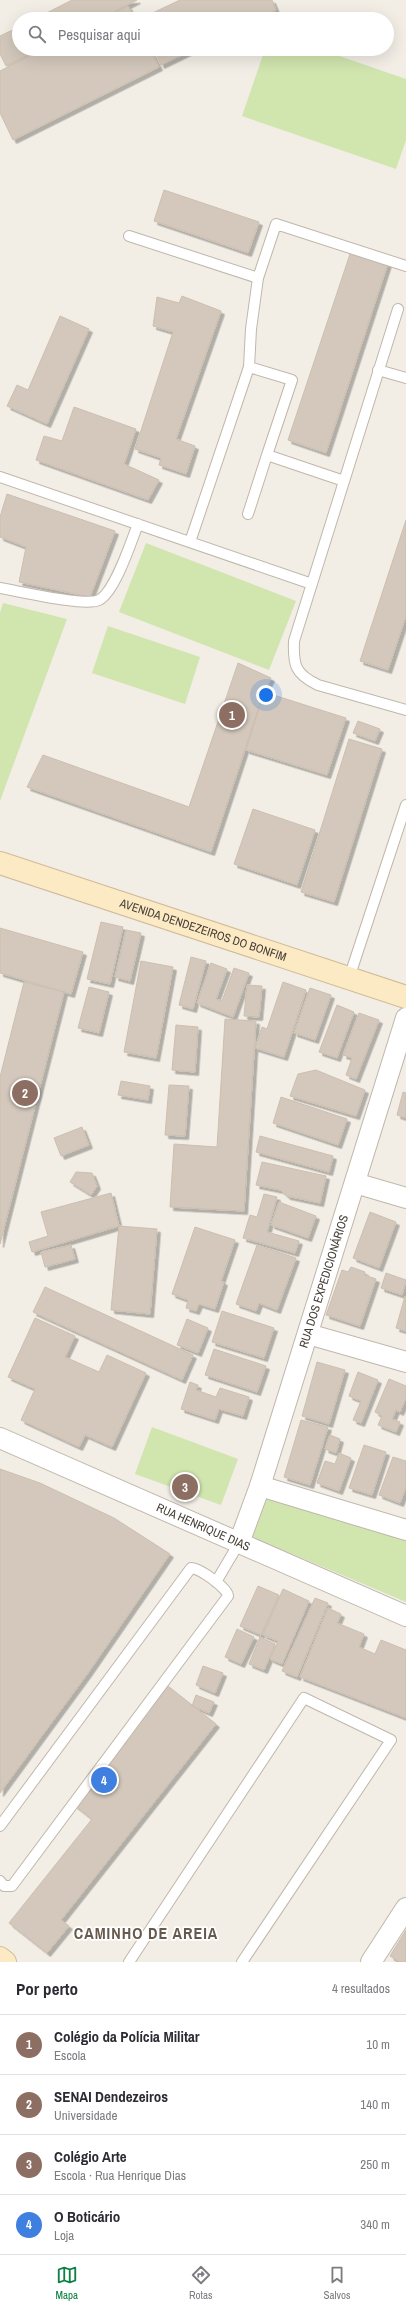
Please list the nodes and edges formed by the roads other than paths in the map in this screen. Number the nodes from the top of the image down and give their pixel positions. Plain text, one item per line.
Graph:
1 (129, 236) dead end
2 (406, 266) edge
3 (258, 278) junction
4 (398, 309) dead end
5 (249, 367) junction
6 (378, 370) junction
7 (406, 378) edge
8 (268, 455) junction
9 (0, 477) edge
10 (344, 481) junction
11 (248, 514) dead end
12 (138, 524) junction
13 (190, 542) junction
14 (312, 584) junction
15 (0, 588) edge
16 (406, 710) edge
17 (406, 804) edge
18 (0, 863) edge
19 (349, 978) junction
20 (406, 997) edge
21 (406, 1018) edge
22 (356, 1183) junction
23 (406, 1198) edge
24 (308, 1334) junction
25 (406, 1362) edge
26 (0, 1438) edge
27 (260, 1486) junction
28 (406, 1530) edge
29 (239, 1543) junction
30 (216, 1582) junction
31 (406, 1616) edge
32 (0, 1826) edge
33 (0, 1881) edge
34 (406, 1908) edge
35 (0, 1958) edge
36 (5, 1962) edge
37 (129, 1962) edge
38 (242, 1962) edge
39 (371, 1962) edge

1 - 3 lane
2 - 3 lane
3 - 5 lane
4 - 6 lane
5 - 8 lane
5 - 13 lane
6 - 7 lane
6 - 10 lane
8 - 10 lane
8 - 11 lane
9 - 12 lane
10 - 14 lane
12 - 13 lane
12 - 15 lane
13 - 14 lane
14 - 16 lane
17 - 19 lane
18 - 19 main road, AVENIDA DENDEZEIROS DO BONFIM
19 - 20 main road, AVENIDA DENDEZEIROS DO BONFIM
21 - 22 street, RUA DOS EXPEDICIONÁRIOS
22 - 23 street
22 - 24 street, RUA DOS EXPEDICIONÁRIOS
24 - 25 street
24 - 27 street, RUA DOS EXPEDICIONÁRIOS
26 - 29 street, RUA HENRIQUE DIAS
27 - 28 street
27 - 29 street, RUA DOS EXPEDICIONÁRIOS
29 - 30 lane
29 - 31 street, RUA HENRIQUE DIAS
30 - 32 lane
30 - 33 lane
34 - 39 street
35 - 36 main road
37 - 38 lane

